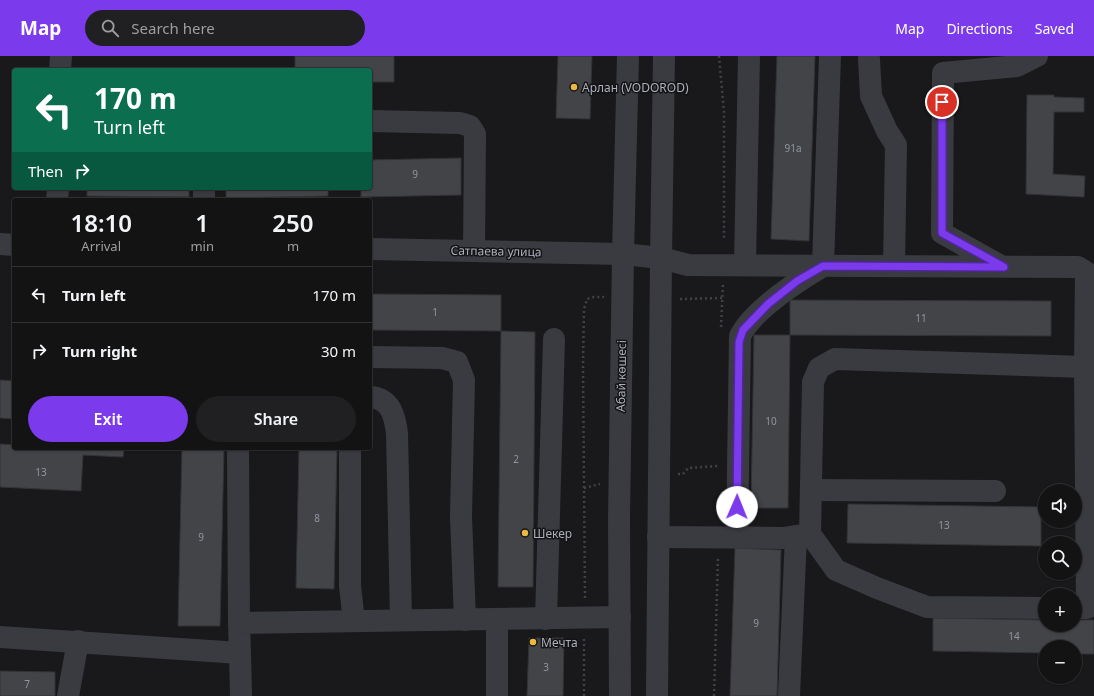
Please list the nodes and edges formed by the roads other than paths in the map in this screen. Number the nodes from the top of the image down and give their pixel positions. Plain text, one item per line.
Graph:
1 (61, 56) edge
2 (628, 56) edge
3 (664, 56) edge
4 (749, 56) edge
5 (830, 56) edge
6 (1037, 56) edge
7 (869, 59) dead end
8 (943, 64) edge
9 (60, 68) edge
10 (372, 121) edge
11 (0, 244) edge
12 (12, 244) edge
13 (372, 249) edge
14 (474, 250) junction
15 (623, 254) junction
16 (660, 258) junction
17 (745, 265) junction
18 (823, 266) junction
19 (894, 266) junction
20 (1004, 267) junction
21 (1090, 271) edge
22 (554, 339) dead end
23 (372, 357) edge
24 (1085, 367) junction
25 (372, 397) edge
26 (238, 450) edge
27 (350, 450) edge
28 (811, 490) junction
29 (995, 492) dead end
30 (803, 535) junction
31 (658, 537) junction
32 (736, 537) junction
33 (1038, 608) edge
34 (1085, 609) edge
35 (546, 618) junction
36 (620, 618) junction
37 (497, 619) junction
38 (401, 620) junction
39 (465, 620) junction
40 (354, 621) junction
41 (239, 623) junction
42 (0, 637) edge
43 (78, 642) junction
44 (240, 653) junction
45 (68, 696) edge
46 (241, 696) edge
47 (497, 696) edge
48 (620, 696) edge
49 (657, 696) edge
50 (789, 696) edge

1 - 9 street
2 - 15 street, Абай көшесі
3 - 16 street
4 - 17 street
5 - 18 street
6 - 8 street
7 - 19 street
8 - 20 street
10 - 14 street
11 - 12 street
13 - 14 street, Сатпаева улица
14 - 15 street, Сатпаева улица
15 - 16 street, Сатпаева улица
15 - 36 street, Абай көшесі
16 - 17 street, Сатпаева улица
16 - 31 street
17 - 18 street, Сатпаева улица
18 - 19 street, Сатпаева улица
18 - 32 street
19 - 20 street, Сатпаева улица
20 - 21 street, Сатпаева улица
21 - 24 street
22 - 35 street
23 - 39 street
24 - 28 street
24 - 34 street
25 - 38 street
26 - 41 street
27 - 40 street
28 - 29 street
28 - 30 street
30 - 32 street
30 - 33 street
30 - 50 street
31 - 32 street
31 - 49 street
35 - 36 street
35 - 37 street
36 - 48 street, Абай көшесі
37 - 39 street
37 - 47 street
38 - 39 street
38 - 40 street
40 - 41 street
41 - 44 street
42 - 43 street
43 - 44 street
43 - 45 street
44 - 46 street

